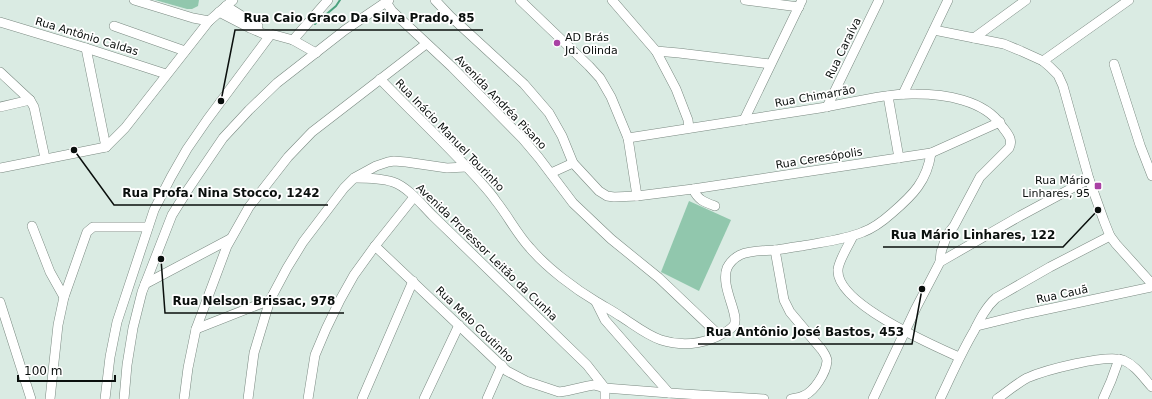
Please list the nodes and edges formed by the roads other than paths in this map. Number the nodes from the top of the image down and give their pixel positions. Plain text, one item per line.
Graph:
1 (134, 0) edge
2 (328, 0) edge
3 (435, 0) edge
4 (520, 0) edge
5 (612, 0) edge
6 (745, 0) edge
7 (879, 0) edge
8 (948, 0) edge
9 (1026, 0) edge
10 (1129, 0) edge
11 (388, 1) edge
12 (800, 4) edge
13 (226, 6) edge
14 (208, 21) junction
15 (0, 22) edge
16 (114, 26) dead end
17 (934, 30) junction
18 (271, 34) junction
19 (974, 38) junction
20 (293, 40) junction
21 (426, 44) junction
22 (86, 48) junction
23 (185, 51) junction
24 (656, 51) junction
25 (316, 53) junction
26 (1043, 61) junction
27 (770, 64) junction
28 (1114, 64) dead end
29 (0, 72) edge
30 (166, 74) junction
31 (380, 79) junction
32 (903, 94) junction
33 (888, 96) junction
34 (30, 100) junction
35 (827, 106) junction
36 (0, 107) edge
37 (744, 120) junction
38 (1000, 122) junction
39 (689, 128) junction
40 (628, 138) junction
41 (106, 147) junction
42 (931, 153) junction
43 (45, 158) junction
44 (899, 158) junction
45 (573, 163) junction
46 (466, 167) junction
47 (0, 168) edge
48 (551, 173) junction
49 (1152, 176) edge
50 (354, 178) junction
51 (1089, 179) junction
52 (693, 189) junction
53 (637, 196) junction
54 (414, 197) junction
55 (715, 206) dead end
56 (32, 226) dead end
57 (954, 226) junction
58 (148, 227) junction
59 (853, 236) junction
60 (1110, 236) junction
61 (230, 239) junction
62 (375, 246) junction
63 (140, 250) junction
64 (775, 250) junction
65 (956, 252) junction
66 (155, 256) junction
67 (940, 262) junction
68 (413, 281) junction
69 (145, 284) junction
70 (1152, 284) edge
71 (1152, 287) edge
72 (64, 297) junction
73 (270, 300) junction
74 (0, 302) edge
75 (596, 302) junction
76 (459, 325) junction
77 (977, 326) junction
78 (196, 329) junction
79 (906, 331) junction
80 (719, 335) junction
81 (959, 357) junction
82 (1118, 359) junction
83 (502, 365) junction
84 (1152, 387) edge
85 (605, 388) junction
86 (669, 393) junction
87 (309, 395) edge
88 (32, 399) edge
89 (50, 399) edge
90 (105, 399) edge
91 (124, 399) edge
92 (184, 399) edge
93 (248, 399) edge
94 (300, 399) edge
95 (362, 399) edge
96 (424, 399) edge
97 (487, 399) edge
98 (605, 399) edge
99 (764, 399) edge
100 (791, 399) edge
101 (874, 399) edge
102 (940, 399) edge
103 (997, 399) edge
104 (1103, 399) edge

1 - 14 street
2 - 20 street
3 - 45 street
4 - 40 street
5 - 24 street
6 - 12 street
7 - 35 street, Rua Caraíva
8 - 17 street
9 - 19 street
10 - 26 street
11 - 21 street, Avenida Andréa Pisano
11 - 25 street
12 - 27 street
13 - 14 street
13 - 18 street
14 - 23 street
15 - 22 street, Rua Antônio Caldas
16 - 23 street
17 - 19 street
17 - 32 street
18 - 20 street
18 - 58 street
19 - 26 street
20 - 25 street
21 - 31 street
21 - 48 street, Avenida Andréa Pisano
22 - 30 street, Rua Antônio Caldas
22 - 41 street
23 - 30 street
24 - 27 street
24 - 39 street
25 - 66 street
26 - 51 street
27 - 37 street
28 - 49 street
29 - 34 street
30 - 41 street
31 - 46 street, Rua Inácio Manuel Tourinho
31 - 61 street
32 - 33 street, Rua Chimarrão
32 - 38 street, Rua Chimarrão
33 - 35 street, Rua Chimarrão
33 - 44 street
34 - 36 street
34 - 43 street
35 - 37 street, Rua Chimarrão
37 - 39 street, Rua Chimarrão
38 - 42 street, Rua Ceresópolis
38 - 57 street, Rua Chimarrão
39 - 40 street, Rua Chimarrão
40 - 53 street
41 - 43 street
42 - 44 street, Rua Ceresópolis
42 - 59 street, Rua Inácio Manuel Tourinho
43 - 47 street
44 - 52 street, Rua Ceresópolis
45 - 48 street
45 - 53 street, Rua Ceresópolis
46 - 50 street
46 - 75 street, Rua Inácio Manuel Tourinho
48 - 80 street, Avenida Andréa Pisano
50 - 54 street, Avenida Professor Leitão da Cunha
50 - 73 street
51 - 60 street
51 - 65 street
52 - 53 street, Rua Ceresópolis
52 - 55 street
54 - 62 street
54 - 85 street, Avenida Professor Leitão da Cunha
56 - 72 street
57 - 65 street
57 - 67 street
58 - 63 street
58 - 72 street
59 - 64 street, Rua Inácio Manuel Tourinho
59 - 79 street
60 - 70 street
60 - 77 street
61 - 69 street
61 - 78 street
62 - 68 street, Rua Melo Coutinho
62 - 87 street
63 - 66 street
63 - 90 street
64 - 80 street, Rua Inácio Manuel Tourinho
64 - 100 street
65 - 67 street
66 - 69 street
67 - 79 street
68 - 76 street, Rua Melo Coutinho
68 - 95 street
69 - 91 street
71 - 77 street, Rua Cauã
72 - 89 street
73 - 78 street
73 - 93 street
74 - 88 street
75 - 80 street, Rua Inácio Manuel Tourinho
75 - 86 street
76 - 83 street, Rua Melo Coutinho
76 - 96 street
77 - 81 street
78 - 92 street
79 - 81 street
79 - 101 street
81 - 102 street
82 - 84 street
82 - 103 street
82 - 104 street
83 - 85 street, Rua Melo Coutinho
83 - 97 street
85 - 86 street, Rua Melo Coutinho
85 - 98 street
86 - 99 street, Rua Melo Coutinho
87 - 94 street

